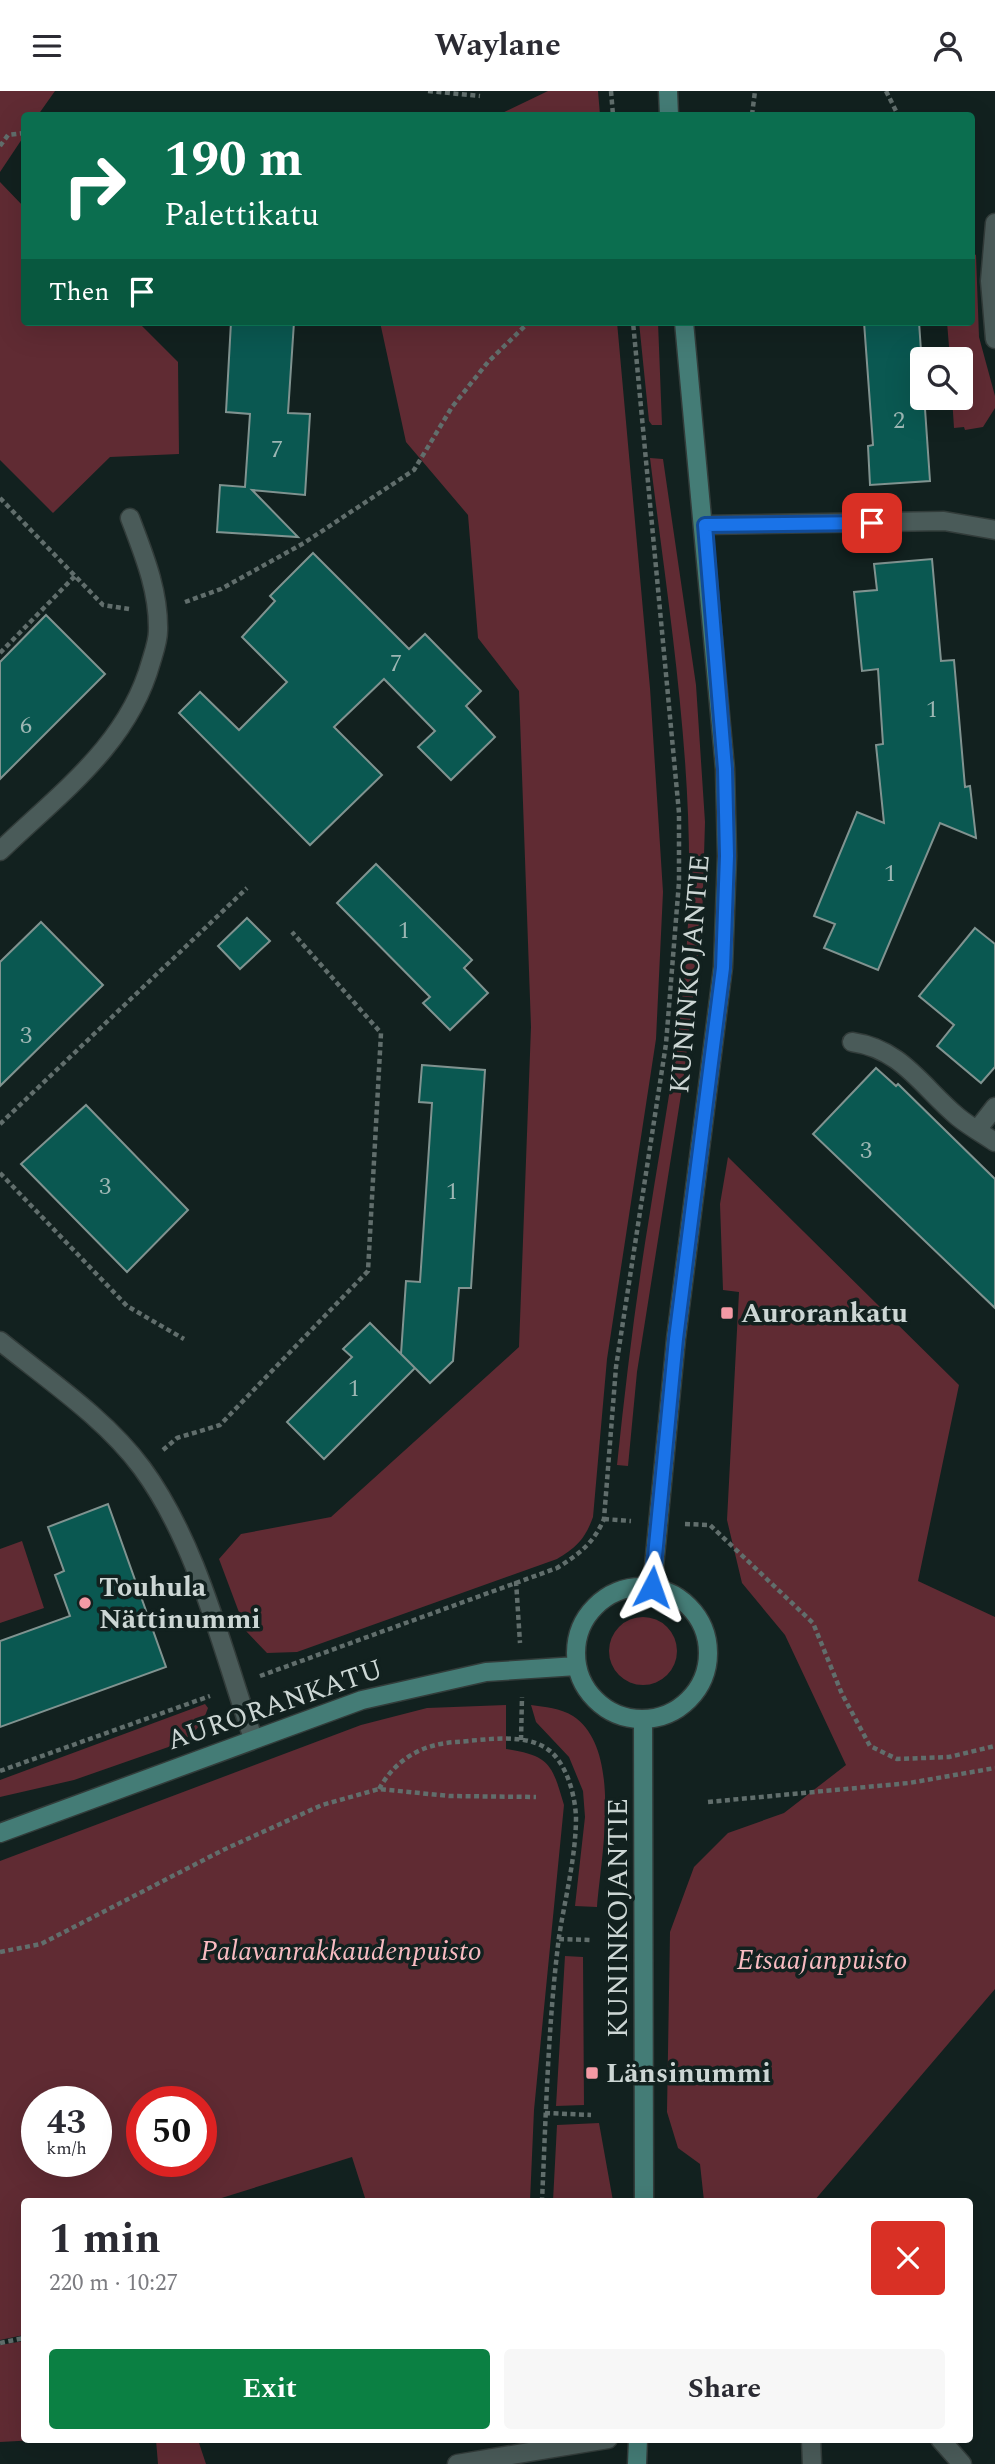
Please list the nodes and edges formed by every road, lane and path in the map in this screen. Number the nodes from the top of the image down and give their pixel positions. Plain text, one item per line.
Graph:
1 (428, 91) edge
2 (611, 91) edge
3 (668, 91) edge
4 (755, 91) edge
5 (886, 91) edge
6 (480, 96) dead end
7 (613, 112) edge
8 (669, 112) edge
9 (752, 112) edge
10 (896, 112) edge
11 (21, 133) edge
12 (0, 146) edge
13 (995, 223) edge
14 (525, 326) edge
15 (633, 326) edge
16 (684, 326) edge
17 (995, 339) edge
18 (0, 498) edge
19 (130, 518) dead end
20 (705, 525) junction
21 (995, 530) edge
22 (75, 576) junction
23 (158, 613) junction
24 (0, 653) edge
25 (0, 851) edge
26 (247, 888) dead end
27 (292, 932) dead end
28 (852, 1042) dead end
29 (995, 1107) edge
30 (0, 1124) edge
31 (976, 1130) junction
32 (995, 1142) edge
33 (0, 1173) edge
34 (184, 1339) dead end
35 (0, 1341) edge
36 (142, 1468) junction
37 (710, 1525) dead end
38 (516, 1581) dead end
39 (652, 1587) junction
40 (577, 1666) junction
41 (643, 1719) junction
42 (253, 1738) junction
43 (995, 1745) edge
44 (995, 1768) edge
45 (379, 1789) junction
46 (536, 1797) dead end
47 (708, 1802) dead end
48 (0, 1833) edge
49 (559, 1939) junction
50 (592, 1940) dead end
51 (0, 1952) edge
52 (545, 2113) junction
53 (592, 2115) dead end
54 (542, 2198) edge
55 (644, 2198) edge
56 (21, 2339) edge
57 (0, 2343) edge
58 (584, 2443) edge
59 (638, 2443) edge
60 (811, 2443) edge
61 (944, 2443) edge
62 (457, 2464) edge
63 (637, 2464) edge
64 (813, 2464) edge
65 (962, 2464) edge

1 - 6 path
2 - 7 path
3 - 8 main road
4 - 9 path
5 - 10 path
11 - 12 path
13 - 17 street
14 - 23 path
15 - 38 path
16 - 20 main road, KUNINKOJANTIE
18 - 22 path
19 - 23 street
20 - 21 street
20 - 39 main road, KUNINKOJANTIE
22 - 23 path
22 - 24 path
23 - 25 street
26 - 30 path
27 - 36 path
28 - 31 street
29 - 31 street
31 - 32 street
33 - 34 path
35 - 36 street
36 - 42 street
37 - 43 path
39 - 40 main road
39 - 41 main road
40 - 41 main road
40 - 42 main road, AURORANKATU
41 - 55 main road, KUNINKOJANTIE
42 - 48 main road, AURORANKATU
44 - 47 path
45 - 46 path
45 - 49 path
45 - 51 path
49 - 50 path
49 - 52 path
52 - 53 path
52 - 54 path
56 - 57 path
58 - 62 street
59 - 63 main road
60 - 64 street
61 - 65 street

